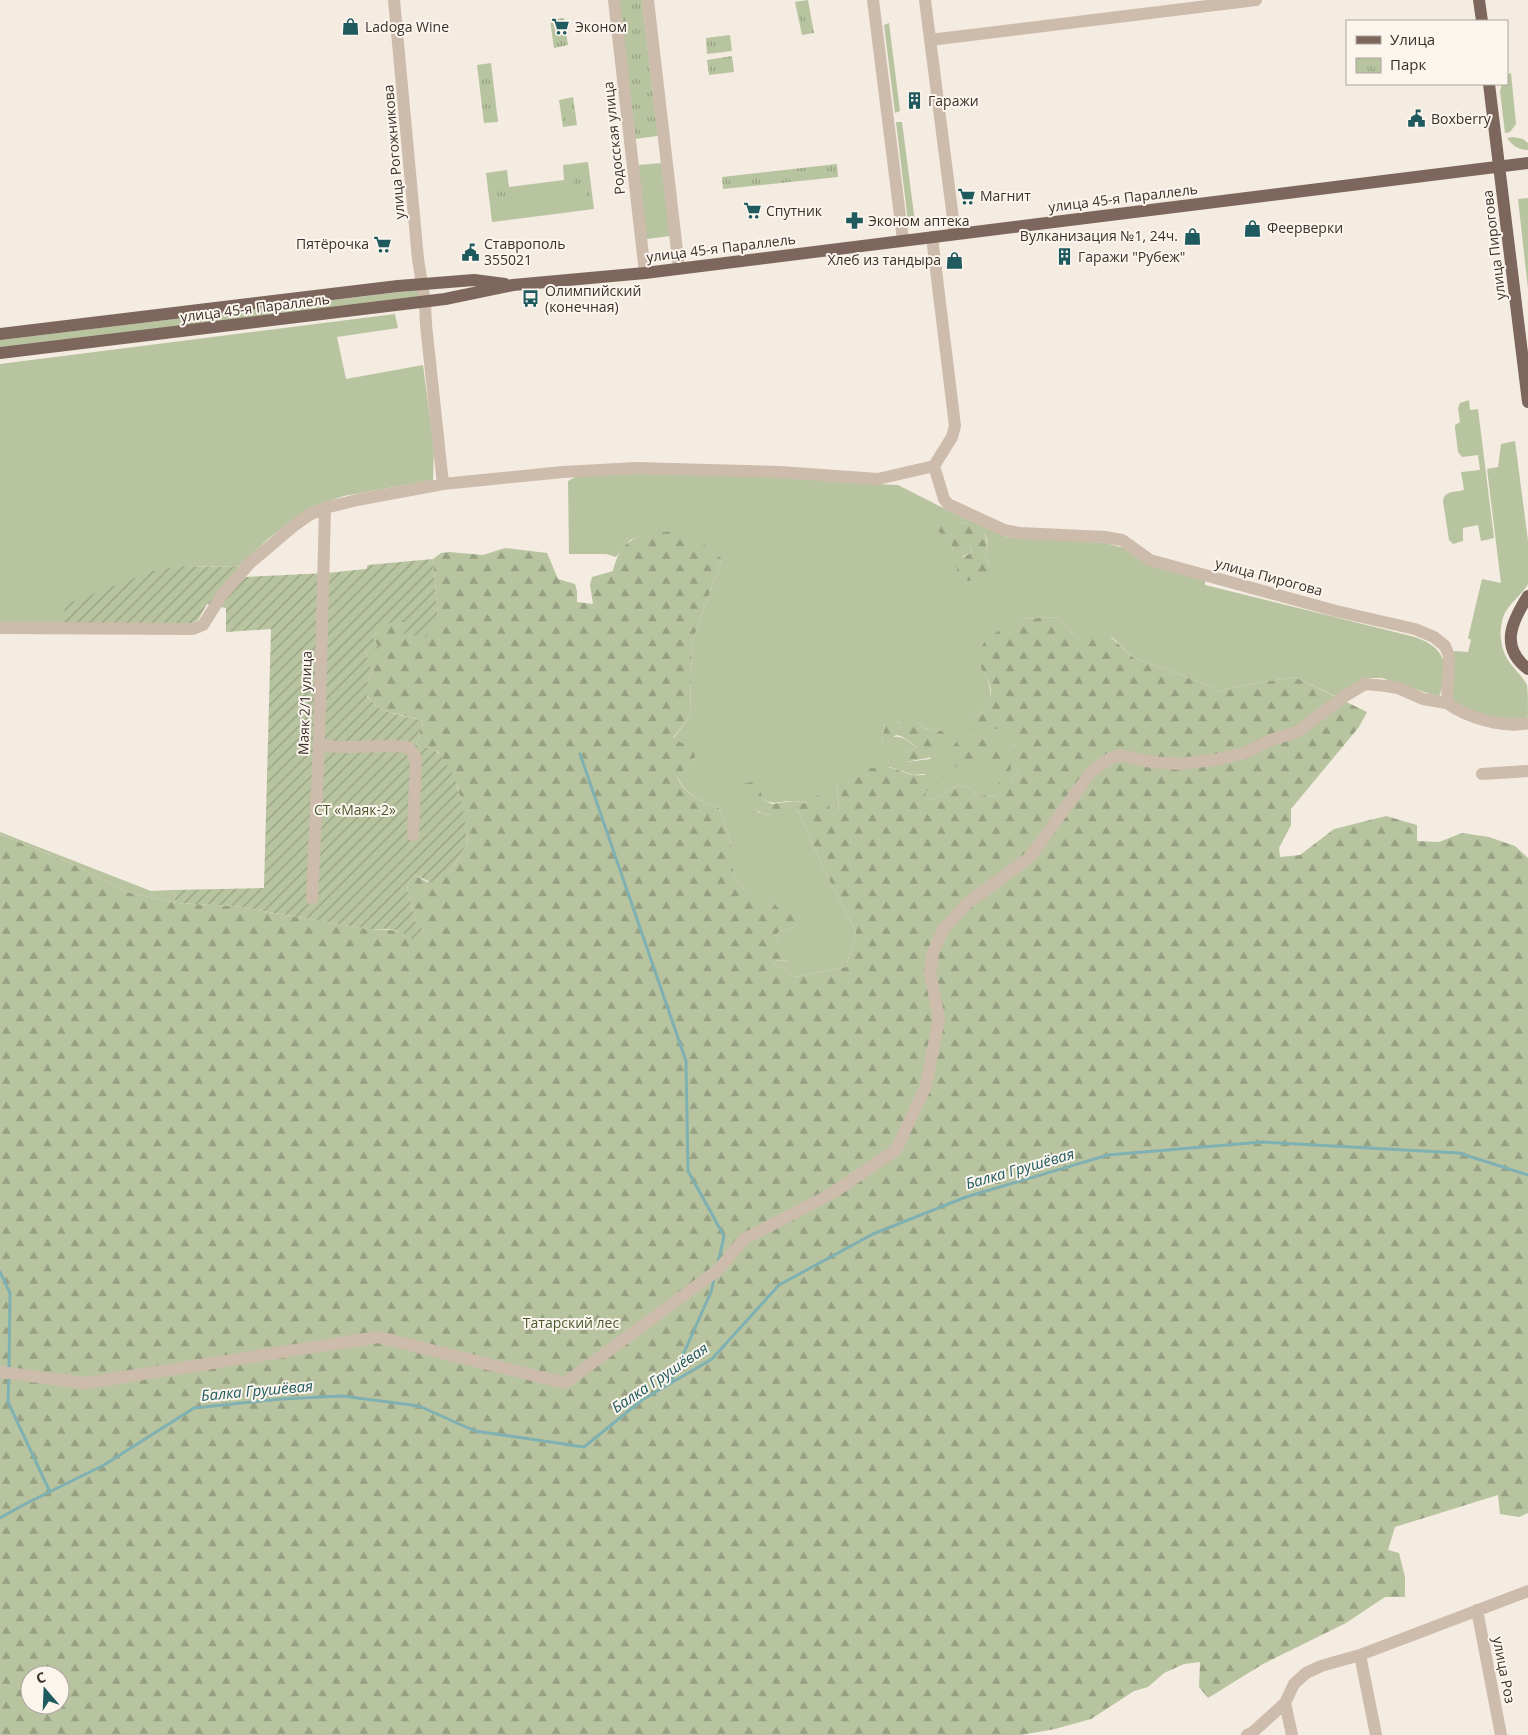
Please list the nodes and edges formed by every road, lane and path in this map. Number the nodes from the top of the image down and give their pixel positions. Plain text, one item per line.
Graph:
1 (394, 0) edge
2 (614, 0) edge
3 (648, 0) edge
4 (873, 0) edge
5 (925, 0) edge
6 (1256, 0) edge
7 (1479, 0) edge
8 (1482, 20) edge
9 (930, 40) junction
10 (1489, 85) edge
11 (1528, 163) edge
12 (1500, 166) junction
13 (955, 234) junction
14 (932, 237) junction
15 (903, 240) junction
16 (679, 268) junction
17 (645, 273) junction
18 (422, 284) junction
19 (513, 285) junction
20 (425, 302) junction
21 (0, 334) edge
22 (0, 353) edge
23 (1528, 402) edge
24 (934, 466) junction
25 (443, 484) junction
26 (325, 508) junction
27 (1528, 596) edge
28 (1524, 604) edge
29 (0, 628) edge
30 (1526, 670) edge
31 (1447, 703) junction
32 (1528, 723) edge
33 (319, 745) junction
34 (1528, 771) edge
35 (1482, 774) dead end
36 (413, 835) dead end
37 (312, 899) dead end
38 (0, 1372) edge
39 (1528, 1591) edge
40 (1478, 1610) junction
41 (1360, 1655) junction
42 (1285, 1703) junction
43 (1246, 1735) edge
44 (1292, 1735) edge
45 (1376, 1735) edge
46 (1501, 1735) edge

1 - 18 street, улица Рогожникова
2 - 17 street, Родосская улица
3 - 16 street
4 - 15 street
5 - 9 street
6 - 9 street
7 - 8 main road
9 - 13 street
10 - 12 main road, улица Пирогова
11 - 12 main road, улица 45-я Параллель
12 - 13 main road, улица 45-я Параллель
12 - 23 main road, улица Пирогова
13 - 14 main road, улица 45-я Параллель
14 - 15 main road, улица 45-я Параллель
14 - 24 street
15 - 16 main road, улица 45-я Параллель
16 - 17 main road, улица 45-я Параллель
17 - 19 main road, улица 45-я Параллель
18 - 19 main road, улица 45-я Параллель
18 - 20 street, улица Рогожникова
18 - 21 main road, улица 45-я Параллель
19 - 20 main road, улица 45-я Параллель
20 - 22 main road, улица 45-я Параллель
20 - 25 street, улица Рогожникова
24 - 25 street
24 - 31 street, улица Пирогова
25 - 26 street
26 - 29 street
26 - 33 street, Маяк 2/1 улица
27 - 28 main road
28 - 30 main road
31 - 32 street
31 - 38 street
33 - 36 street
33 - 37 street, Маяк 2/1 улица
34 - 35 street
39 - 40 street
40 - 41 street
40 - 46 street, улица Роз
41 - 42 street
41 - 45 street
42 - 43 street
42 - 44 street

